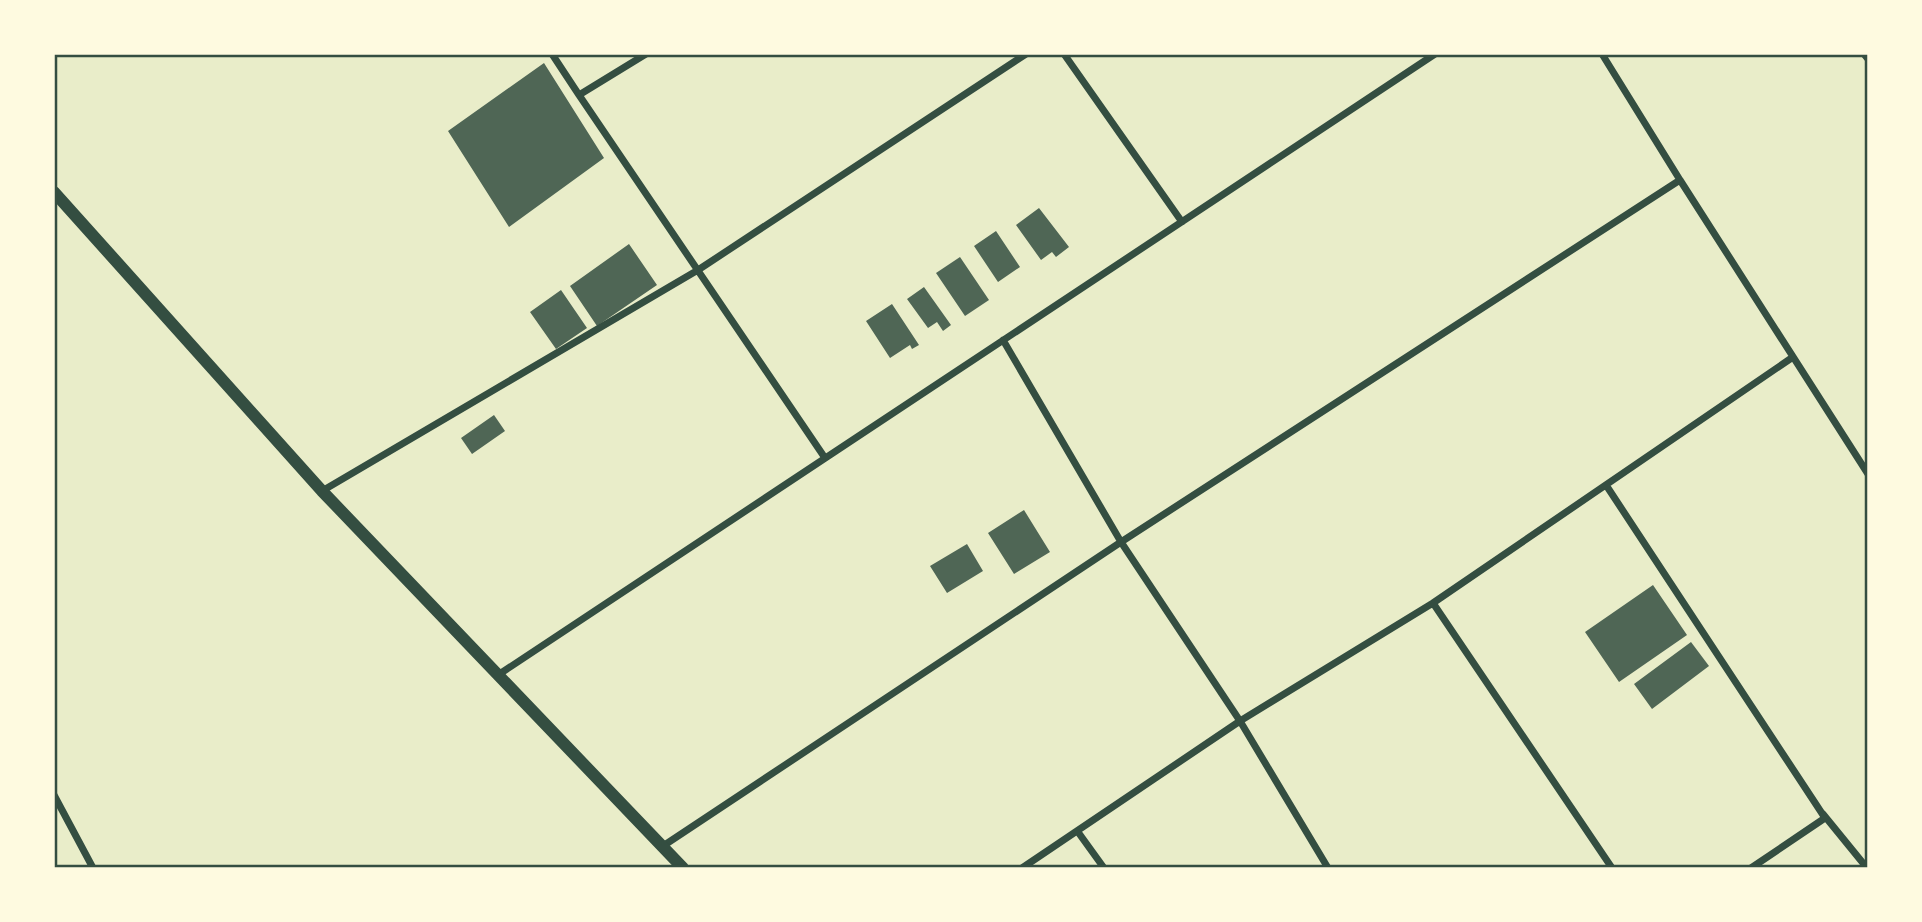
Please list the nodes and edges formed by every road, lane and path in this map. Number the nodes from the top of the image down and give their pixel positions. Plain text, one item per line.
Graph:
1 (552, 54) edge
2 (646, 54) edge
3 (1027, 54) edge
4 (1064, 54) edge
5 (1436, 54) edge
6 (1602, 54) edge
7 (1864, 54) edge
8 (1868, 60) edge
9 (579, 95) junction
10 (1680, 180) junction
11 (54, 192) edge
12 (1181, 222) junction
13 (698, 270) junction
14 (1003, 340) junction
15 (1793, 358) junction
16 (825, 458) junction
17 (1868, 474) edge
18 (1606, 485) junction
19 (322, 491) junction
20 (1121, 542) junction
21 (1433, 603) junction
22 (498, 675) junction
23 (1240, 721) junction
24 (54, 795) edge
25 (1820, 809) junction
26 (1078, 832) junction
27 (663, 846) junction
28 (93, 868) edge
29 (684, 868) edge
30 (1022, 868) edge
31 (1104, 868) edge
32 (1328, 868) edge
33 (1612, 868) edge
34 (1751, 868) edge
35 (1867, 868) edge

1 - 9 street
2 - 9 street
3 - 13 street
4 - 12 street
5 - 12 street
6 - 10 street
7 - 8 street
9 - 13 street
10 - 15 street
10 - 20 street
11 - 19 street
12 - 14 street
13 - 16 street
13 - 19 street
14 - 16 street
14 - 20 street
15 - 17 street
15 - 18 street
16 - 22 street
18 - 21 street
18 - 25 street
19 - 22 street
20 - 23 street
20 - 27 street
21 - 23 street
21 - 33 street
22 - 27 street
23 - 26 street
23 - 32 street
24 - 28 street
25 - 34 street
25 - 35 street
26 - 30 street
26 - 31 street
27 - 29 street

